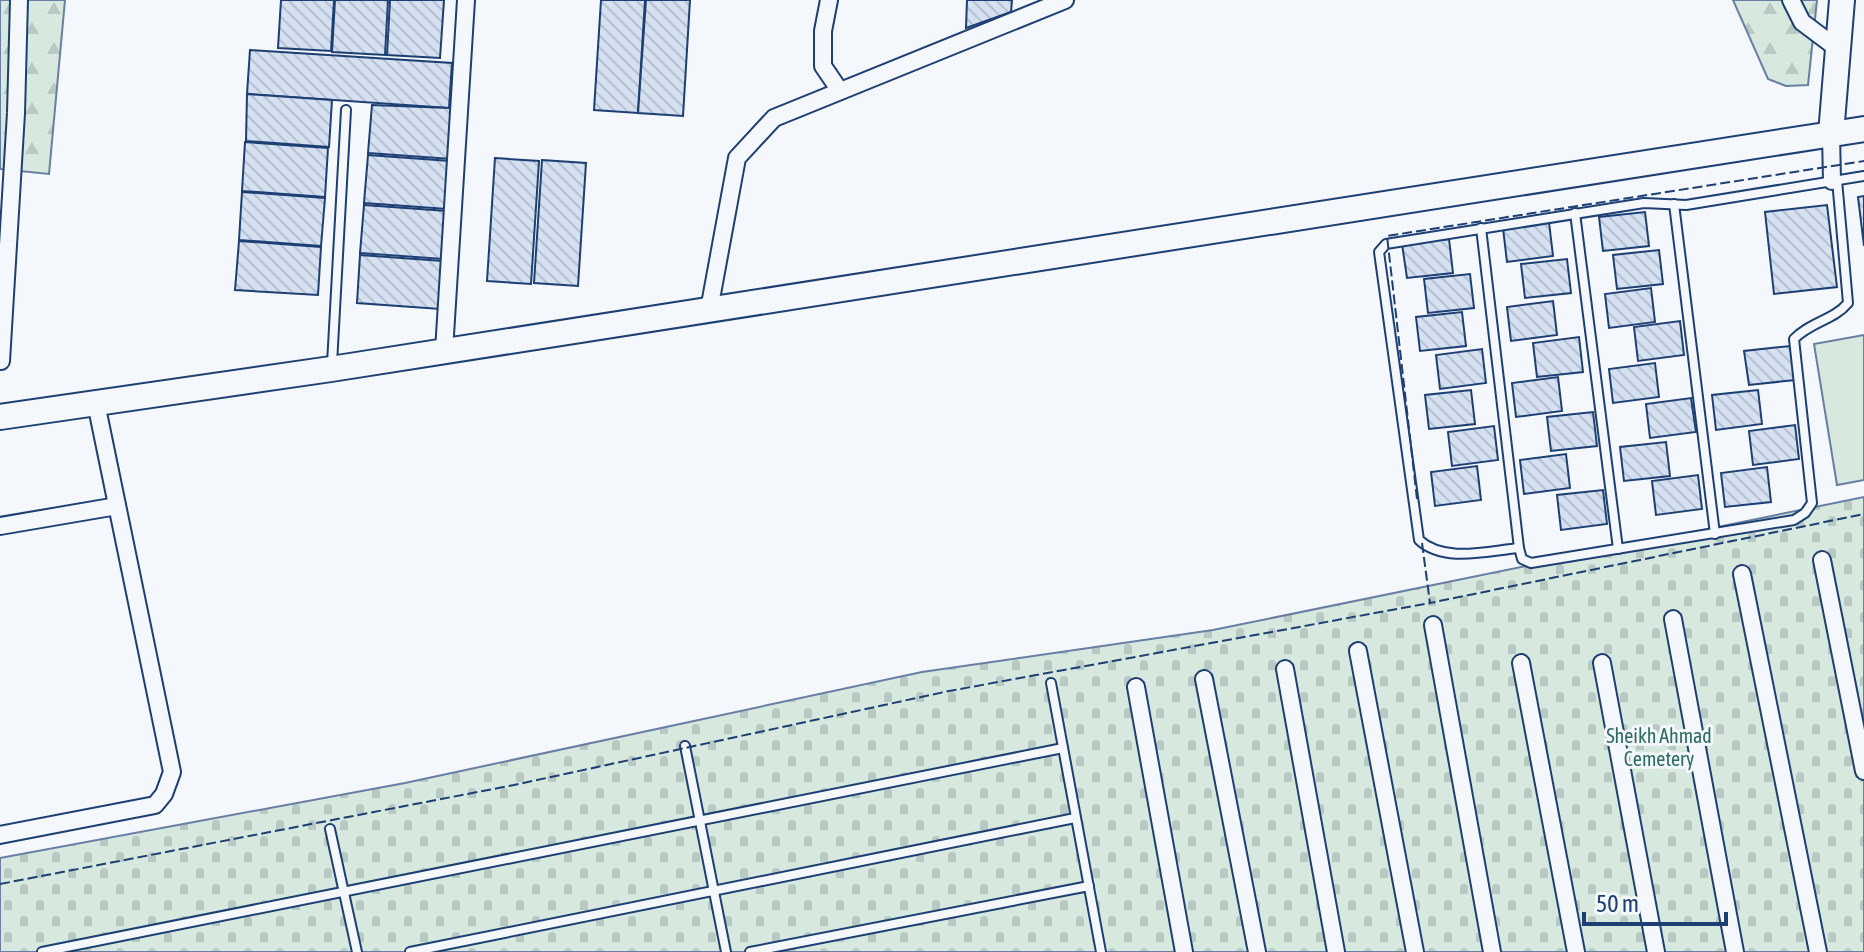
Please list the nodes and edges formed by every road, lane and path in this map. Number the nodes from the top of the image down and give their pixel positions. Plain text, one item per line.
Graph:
1 (19, 0) edge
2 (466, 0) edge
3 (829, 0) edge
4 (1065, 0) edge
5 (1791, 0) edge
6 (1842, 0) edge
7 (1838, 49) junction
8 (840, 91) junction
9 (346, 110) dead end
10 (1864, 129) edge
11 (1831, 134) junction
12 (1864, 176) edge
13 (1834, 181) junction
14 (1674, 204) junction
15 (1575, 213) junction
16 (1481, 228) junction
17 (709, 310) junction
18 (444, 351) junction
19 (1, 361) edge
20 (331, 369) junction
21 (96, 403) junction
22 (0, 417) edge
23 (117, 506) junction
24 (0, 526) edge
25 (1715, 534) junction
26 (1519, 548) junction
27 (1618, 549) junction
28 (1822, 560) dead end
29 (1742, 574) dead end
30 (1673, 619) dead end
31 (1433, 625) dead end
32 (1358, 651) dead end
33 (1521, 663) dead end
34 (1602, 663) dead end
35 (1285, 669) dead end
36 (1204, 679) dead end
37 (1051, 683) dead end
38 (1136, 687) dead end
39 (685, 746) dead end
40 (1063, 748) junction
41 (1864, 771) edge
42 (1075, 818) junction
43 (700, 820) junction
44 (330, 829) dead end
45 (0, 835) edge
46 (1089, 886) junction
47 (345, 891) junction
48 (714, 891) junction
49 (42, 952) edge
50 (357, 952) edge
51 (410, 952) edge
52 (726, 952) edge
53 (750, 952) edge
54 (1101, 952) edge
55 (1184, 952) edge
56 (1257, 952) edge
57 (1336, 952) edge
58 (1415, 952) edge
59 (1492, 952) edge
60 (1576, 952) edge
61 (1656, 952) edge
62 (1735, 952) edge
63 (1818, 952) edge

1 - 19 street
2 - 18 street
3 - 8 street
4 - 8 street
5 - 7 street
6 - 7 street
7 - 11 street
8 - 17 street
9 - 20 lane
10 - 11 street
11 - 13 street
11 - 17 street
12 - 13 lane
13 - 14 lane
13 - 25 lane
14 - 15 lane
14 - 25 lane
15 - 16 lane
15 - 27 lane
16 - 26 lane
16 - 26 lane
17 - 18 street
18 - 20 street
20 - 21 street
21 - 22 street
21 - 23 street
23 - 24 street
23 - 45 street
25 - 27 lane
26 - 27 lane
28 - 41 street
29 - 63 street
30 - 62 street
31 - 59 street
32 - 58 street
33 - 60 street
34 - 61 street
35 - 57 street
36 - 56 street
37 - 40 lane
38 - 55 street
39 - 43 lane
40 - 42 lane
40 - 43 lane
42 - 46 lane
42 - 48 lane
43 - 47 lane
43 - 48 lane
44 - 47 lane
46 - 53 lane
46 - 54 lane
47 - 49 lane
47 - 50 lane
48 - 51 lane
48 - 52 lane

